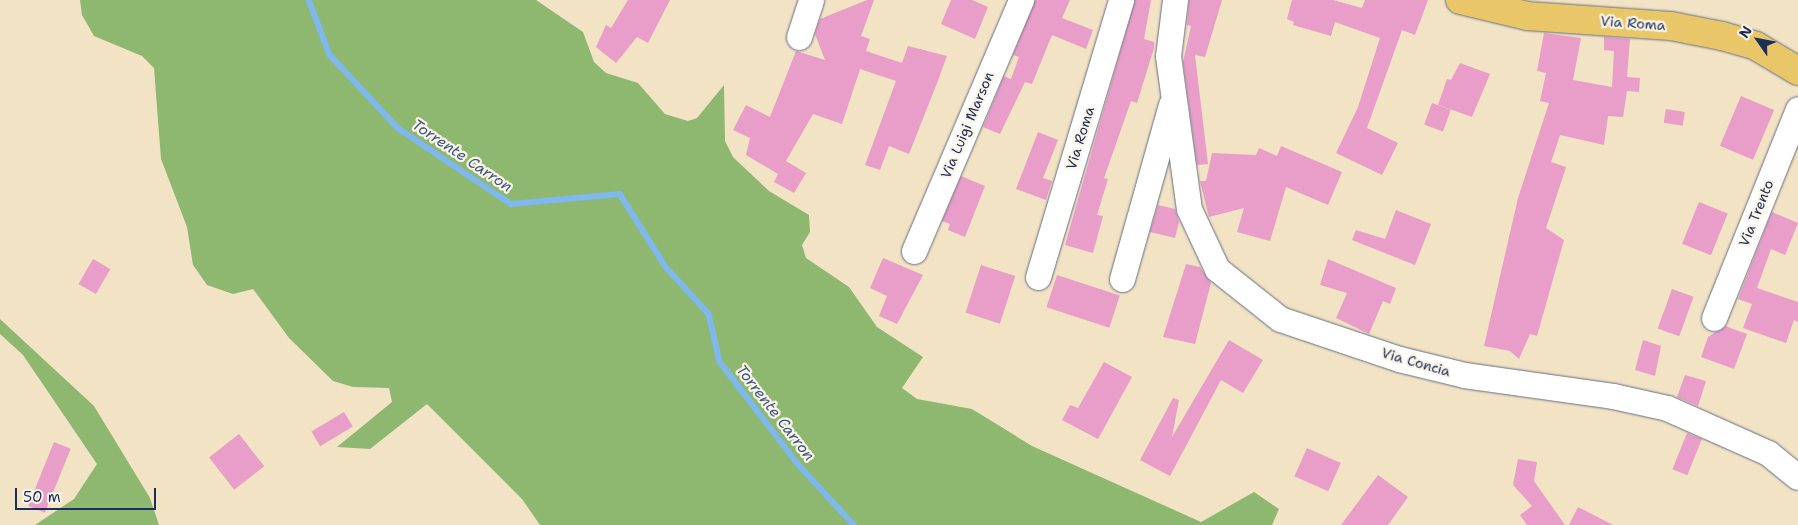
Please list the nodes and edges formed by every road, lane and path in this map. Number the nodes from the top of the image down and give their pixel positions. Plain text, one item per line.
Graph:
1 (811, 0) edge
2 (1021, 0) edge
3 (1121, 0) edge
4 (1175, 0) edge
5 (1460, 0) edge
6 (800, 37) dead end
7 (1798, 71) edge
8 (1173, 96) junction
9 (1798, 109) edge
10 (914, 251) dead end
11 (1038, 276) dead end
12 (1122, 279) dead end
13 (1714, 318) dead end
14 (1798, 477) edge

1 - 6 street
2 - 10 street, Via Luigi Marson
3 - 11 street, Via Roma
4 - 8 street, Via Concia
5 - 7 main road, Via Roma
8 - 12 street, Via Concia
8 - 14 street, Via Concia
9 - 13 street, Via Trento

